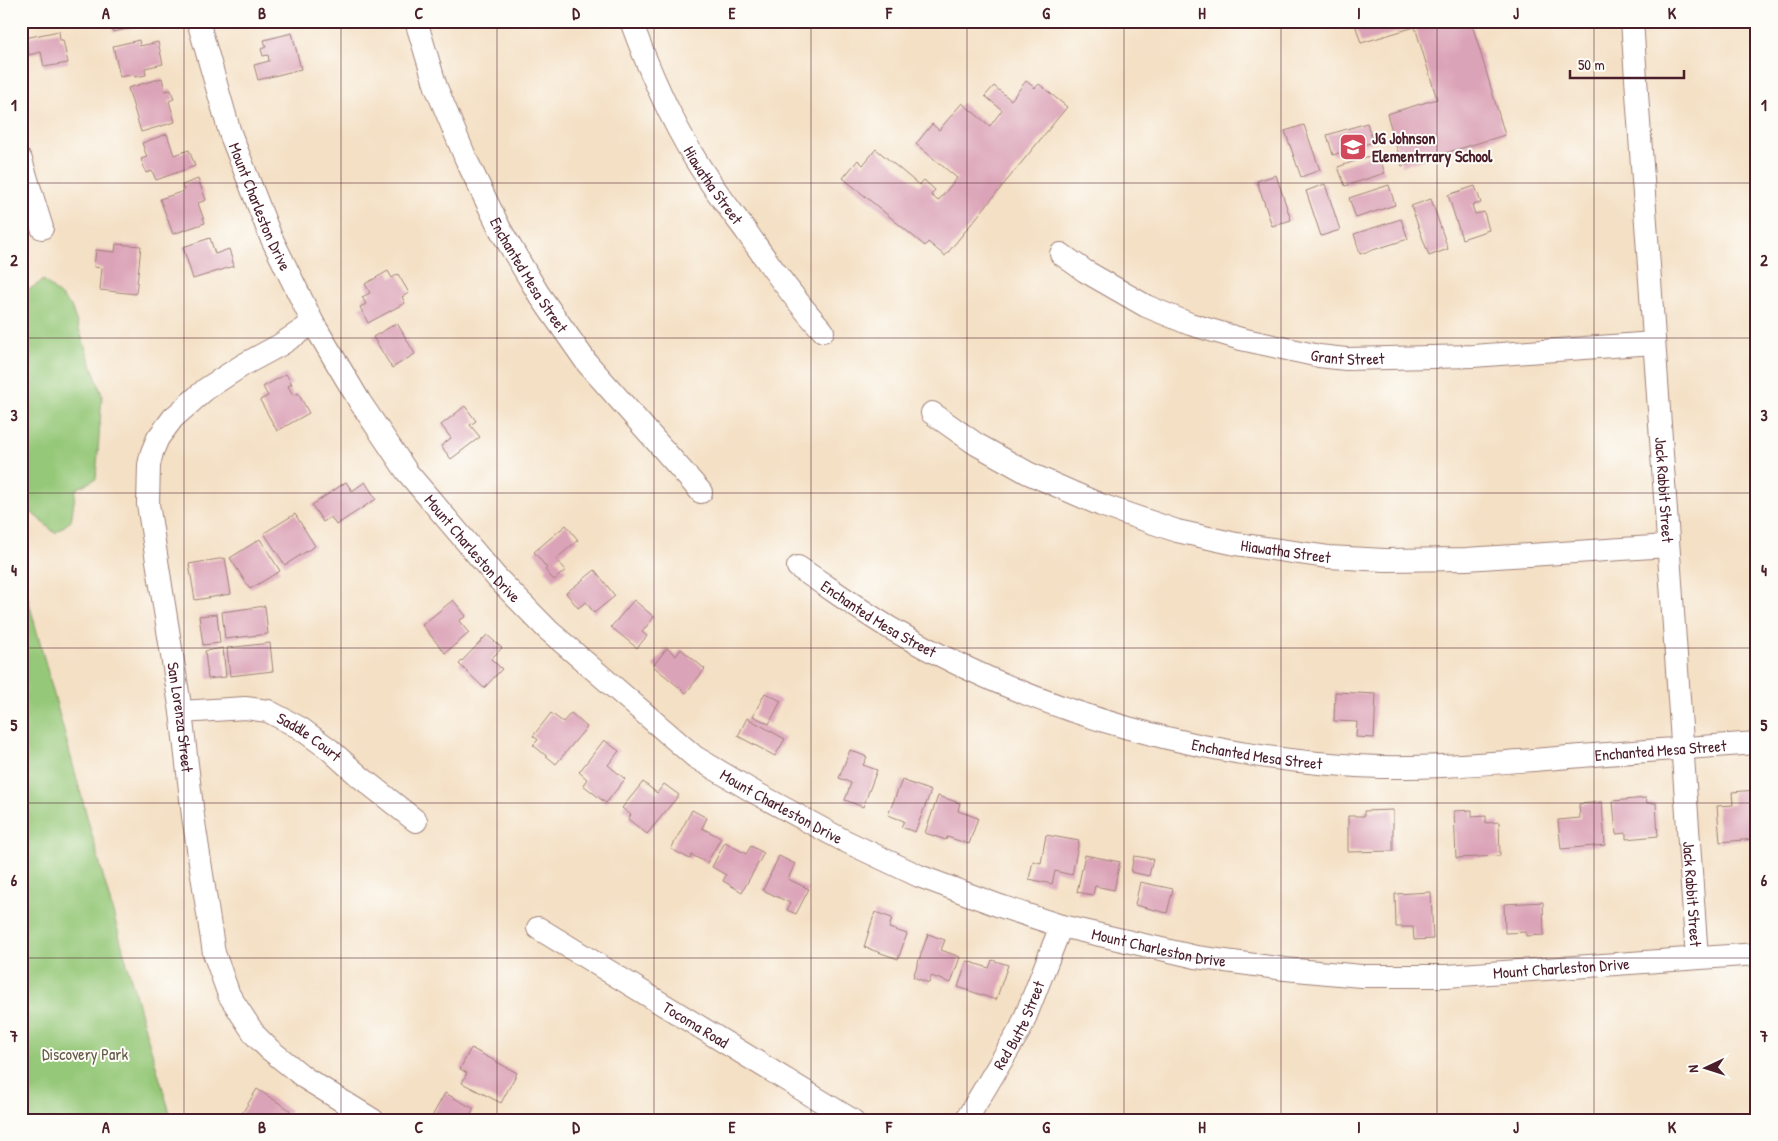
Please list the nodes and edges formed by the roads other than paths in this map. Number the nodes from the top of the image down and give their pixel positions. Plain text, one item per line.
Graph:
1 (198, 21) edge
2 (416, 21) edge
3 (631, 21) edge
4 (1632, 21) edge
5 (21, 160) edge
6 (42, 228) dead end
7 (1061, 254) dead end
8 (313, 323) junction
9 (823, 331) dead end
10 (1654, 343) junction
11 (932, 413) dead end
12 (701, 492) dead end
13 (1668, 546) junction
14 (798, 567) dead end
15 (181, 712) junction
16 (1757, 743) edge
17 (1683, 748) junction
18 (416, 821) dead end
19 (1062, 926) junction
20 (538, 928) dead end
21 (1757, 954) edge
22 (1697, 958) junction
23 (374, 1120) edge
24 (852, 1120) edge
25 (966, 1120) edge

1 - 8 street, Mount Charleston Drive
2 - 12 street, Enchanted Mesa Street
3 - 9 street, Hiawatha Street
4 - 10 street, Jack Rabbit Street
5 - 6 street
7 - 10 street, Grant Street
8 - 15 street, San Lorenza Street
8 - 19 street, Mount Charleston Drive
10 - 13 street, Jack Rabbit Street
11 - 13 street, Hiawatha Street
13 - 17 street, Jack Rabbit Street
14 - 17 street, Enchanted Mesa Street
15 - 18 street, Saddle Court
15 - 23 street, San Lorenza Street
16 - 17 street, Enchanted Mesa Street
17 - 22 street, Jack Rabbit Street
19 - 22 street, Mount Charleston Drive
19 - 25 street, Red Butte Street
20 - 24 street, Tocoma Road
21 - 22 street, Mount Charleston Drive

